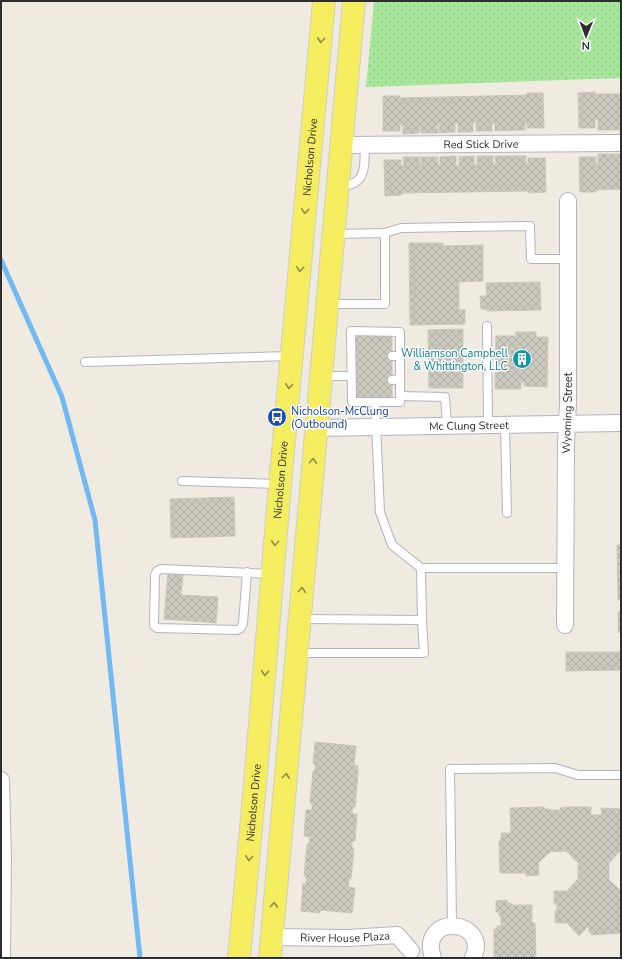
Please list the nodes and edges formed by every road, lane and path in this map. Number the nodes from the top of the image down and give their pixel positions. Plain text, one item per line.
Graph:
1 (324, 1) edge
2 (340, 1) edge
3 (354, 1) edge
4 (341, 139) junction
5 (621, 143) edge
6 (365, 145) junction
7 (337, 186) junction
8 (568, 201) dead end
9 (385, 233) junction
10 (334, 234) junction
11 (568, 259) junction
12 (298, 291) junction
13 (327, 304) junction
14 (487, 326) dead end
15 (292, 356) junction
16 (85, 362) dead end
17 (321, 376) junction
18 (352, 378) junction
19 (400, 396) junction
20 (375, 402) junction
21 (621, 423) edge
22 (567, 424) junction
23 (447, 425) junction
24 (488, 425) junction
25 (505, 425) junction
26 (376, 426) junction
27 (316, 428) junction
28 (182, 482) dead end
29 (280, 484) junction
30 (507, 513) dead end
31 (422, 568) junction
32 (565, 568) junction
33 (247, 572) junction
34 (273, 574) junction
35 (299, 619) junction
36 (422, 620) junction
37 (564, 625) dead end
38 (297, 653) junction
39 (621, 775) edge
40 (1, 780) edge
41 (452, 925) junction
42 (270, 948) edge
43 (2, 952) edge
44 (407, 954) edge
45 (432, 954) edge
46 (239, 958) edge
47 (473, 958) edge

1 -> 12 main road, Nicholson Drive
2 - 4 main road
3 - 4 main road
4 - 6 street, Red Stick Drive
4 - 7 main road
5 - 6 street, Red Stick Drive
6 - 7 lane
7 - 10 main road
8 - 11 street, Wyoming Street
9 - 10 lane
9 - 11 lane
9 - 13 lane
10 - 13 main road
11 - 22 street, Wyoming Street
12 - 15 main road, Nicholson Drive
12 - 27 main road
13 - 17 main road
14 - 24 lane
15 - 16 lane
15 -> 29 main road, Nicholson Drive
17 - 18 lane
17 - 27 main road
18 - 19 lane
18 - 20 lane
19 - 20 lane
19 - 23 lane
20 - 26 lane
21 - 22 street, Mc Clung Street
22 - 25 street, Mc Clung Street
22 - 32 street, Wyoming Street
23 - 24 street, Mc Clung Street
23 - 26 street, Mc Clung Street
24 - 25 street, Mc Clung Street
25 - 30 lane
26 - 27 street, Mc Clung Street
26 - 31 lane
35 -> 27 main road
28 - 29 lane
29 -> 34 main road, Nicholson Drive
31 - 32 lane
31 - 36 lane
32 - 37 street, Wyoming Street
33 - 33 lane
33 - 34 lane
34 -> 46 main road, Nicholson Drive
35 - 36 lane
35 - 38 main road
36 - 38 lane
42 -> 38 main road
39 - 41 lane
40 - 43 street
41 - 45 street, River House Plaza
41 - 47 street
42 - 44 street, River House Plaza
44 - 45 street, River House Plaza

